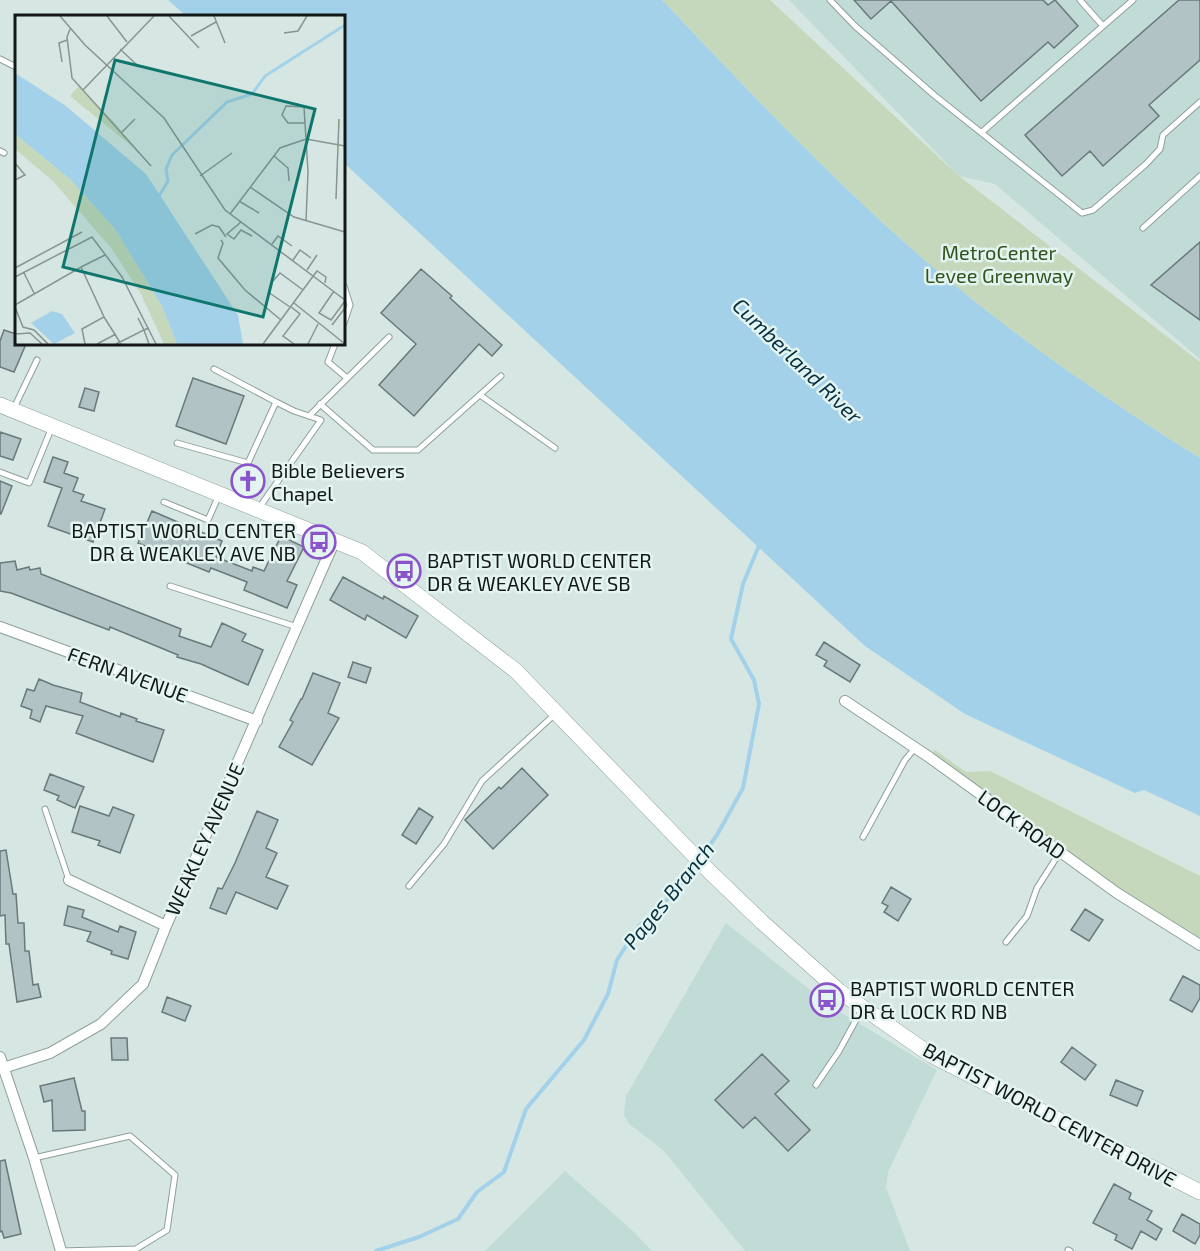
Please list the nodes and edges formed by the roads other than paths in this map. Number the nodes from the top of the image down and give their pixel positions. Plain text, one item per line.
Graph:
1 (830, 0) edge
2 (1080, 0) edge
3 (1133, 0) edge
4 (1102, 26) junction
5 (0, 59) edge
6 (15, 66) edge
7 (1200, 102) edge
8 (982, 132) junction
9 (1200, 176) edge
10 (1143, 228) dead end
11 (345, 289) edge
12 (345, 320) edge
13 (388, 337) dead end
14 (335, 345) edge
15 (37, 360) dead end
16 (214, 369) dead end
17 (501, 376) dead end
18 (347, 378) junction
19 (480, 395) junction
20 (276, 402) junction
21 (320, 404) junction
22 (7, 408) edge
23 (309, 416) junction
24 (52, 426) junction
25 (177, 443) dead end
26 (555, 448) dead end
27 (0, 472) edge
28 (220, 494) junction
29 (164, 502) dead end
30 (258, 509) junction
31 (334, 540) junction
32 (170, 586) dead end
33 (0, 627) edge
34 (297, 627) junction
35 (845, 701) dead end
36 (555, 714) junction
37 (257, 721) junction
38 (915, 748) junction
39 (45, 809) dead end
40 (863, 837) dead end
41 (1060, 852) junction
42 (69, 880) joint
43 (408, 886) dead end
44 (166, 926) junction
45 (1006, 942) dead end
46 (1200, 945) edge
47 (862, 1007) junction
48 (0, 1057) edge
49 (2, 1069) edge
50 (816, 1085) dead end
51 (34, 1158) junction
52 (1200, 1192) edge
53 (61, 1251) edge

1 - 8 lane
2 - 4 lane
3 - 4 lane
4 - 8 lane
5 - 6 lane
7 - 8 lane
9 - 10 lane
11 - 12 lane
13 - 18 lane
14 - 18 lane
15 - 22 lane
16 - 20 lane
17 - 19 lane
18 - 21 lane
19 - 21 lane
19 - 26 lane
20 - 23 lane
20 - 25 lane
21 - 23 lane
22 - 24 street, BAPTIST WORLD CENTER DRIVE
23 - 30 lane
24 - 27 lane
24 - 28 street, BAPTIST WORLD CENTER DRIVE
28 - 29 lane
28 - 30 street, BAPTIST WORLD CENTER DRIVE
30 - 31 street, BAPTIST WORLD CENTER DRIVE
31 - 34 street, WEAKLEY AVENUE
31 - 36 street, BAPTIST WORLD CENTER DRIVE
32 - 34 lane
33 - 37 street, FERN AVENUE
34 - 37 street, WEAKLEY AVENUE
35 - 38 street, LOCK ROAD
36 - 43 lane
36 - 47 street, BAPTIST WORLD CENTER DRIVE
37 - 44 street, WEAKLEY AVENUE
38 - 40 lane
38 - 41 street, LOCK ROAD
39 - 42 lane
41 - 45 lane
41 - 46 street, LOCK ROAD
42 - 44 street
44 - 49 street, WEAKLEY AVENUE
47 - 50 lane
47 - 52 street, BAPTIST WORLD CENTER DRIVE
48 - 49 street
49 - 51 street
51 - 53 street
51 - 53 lane

